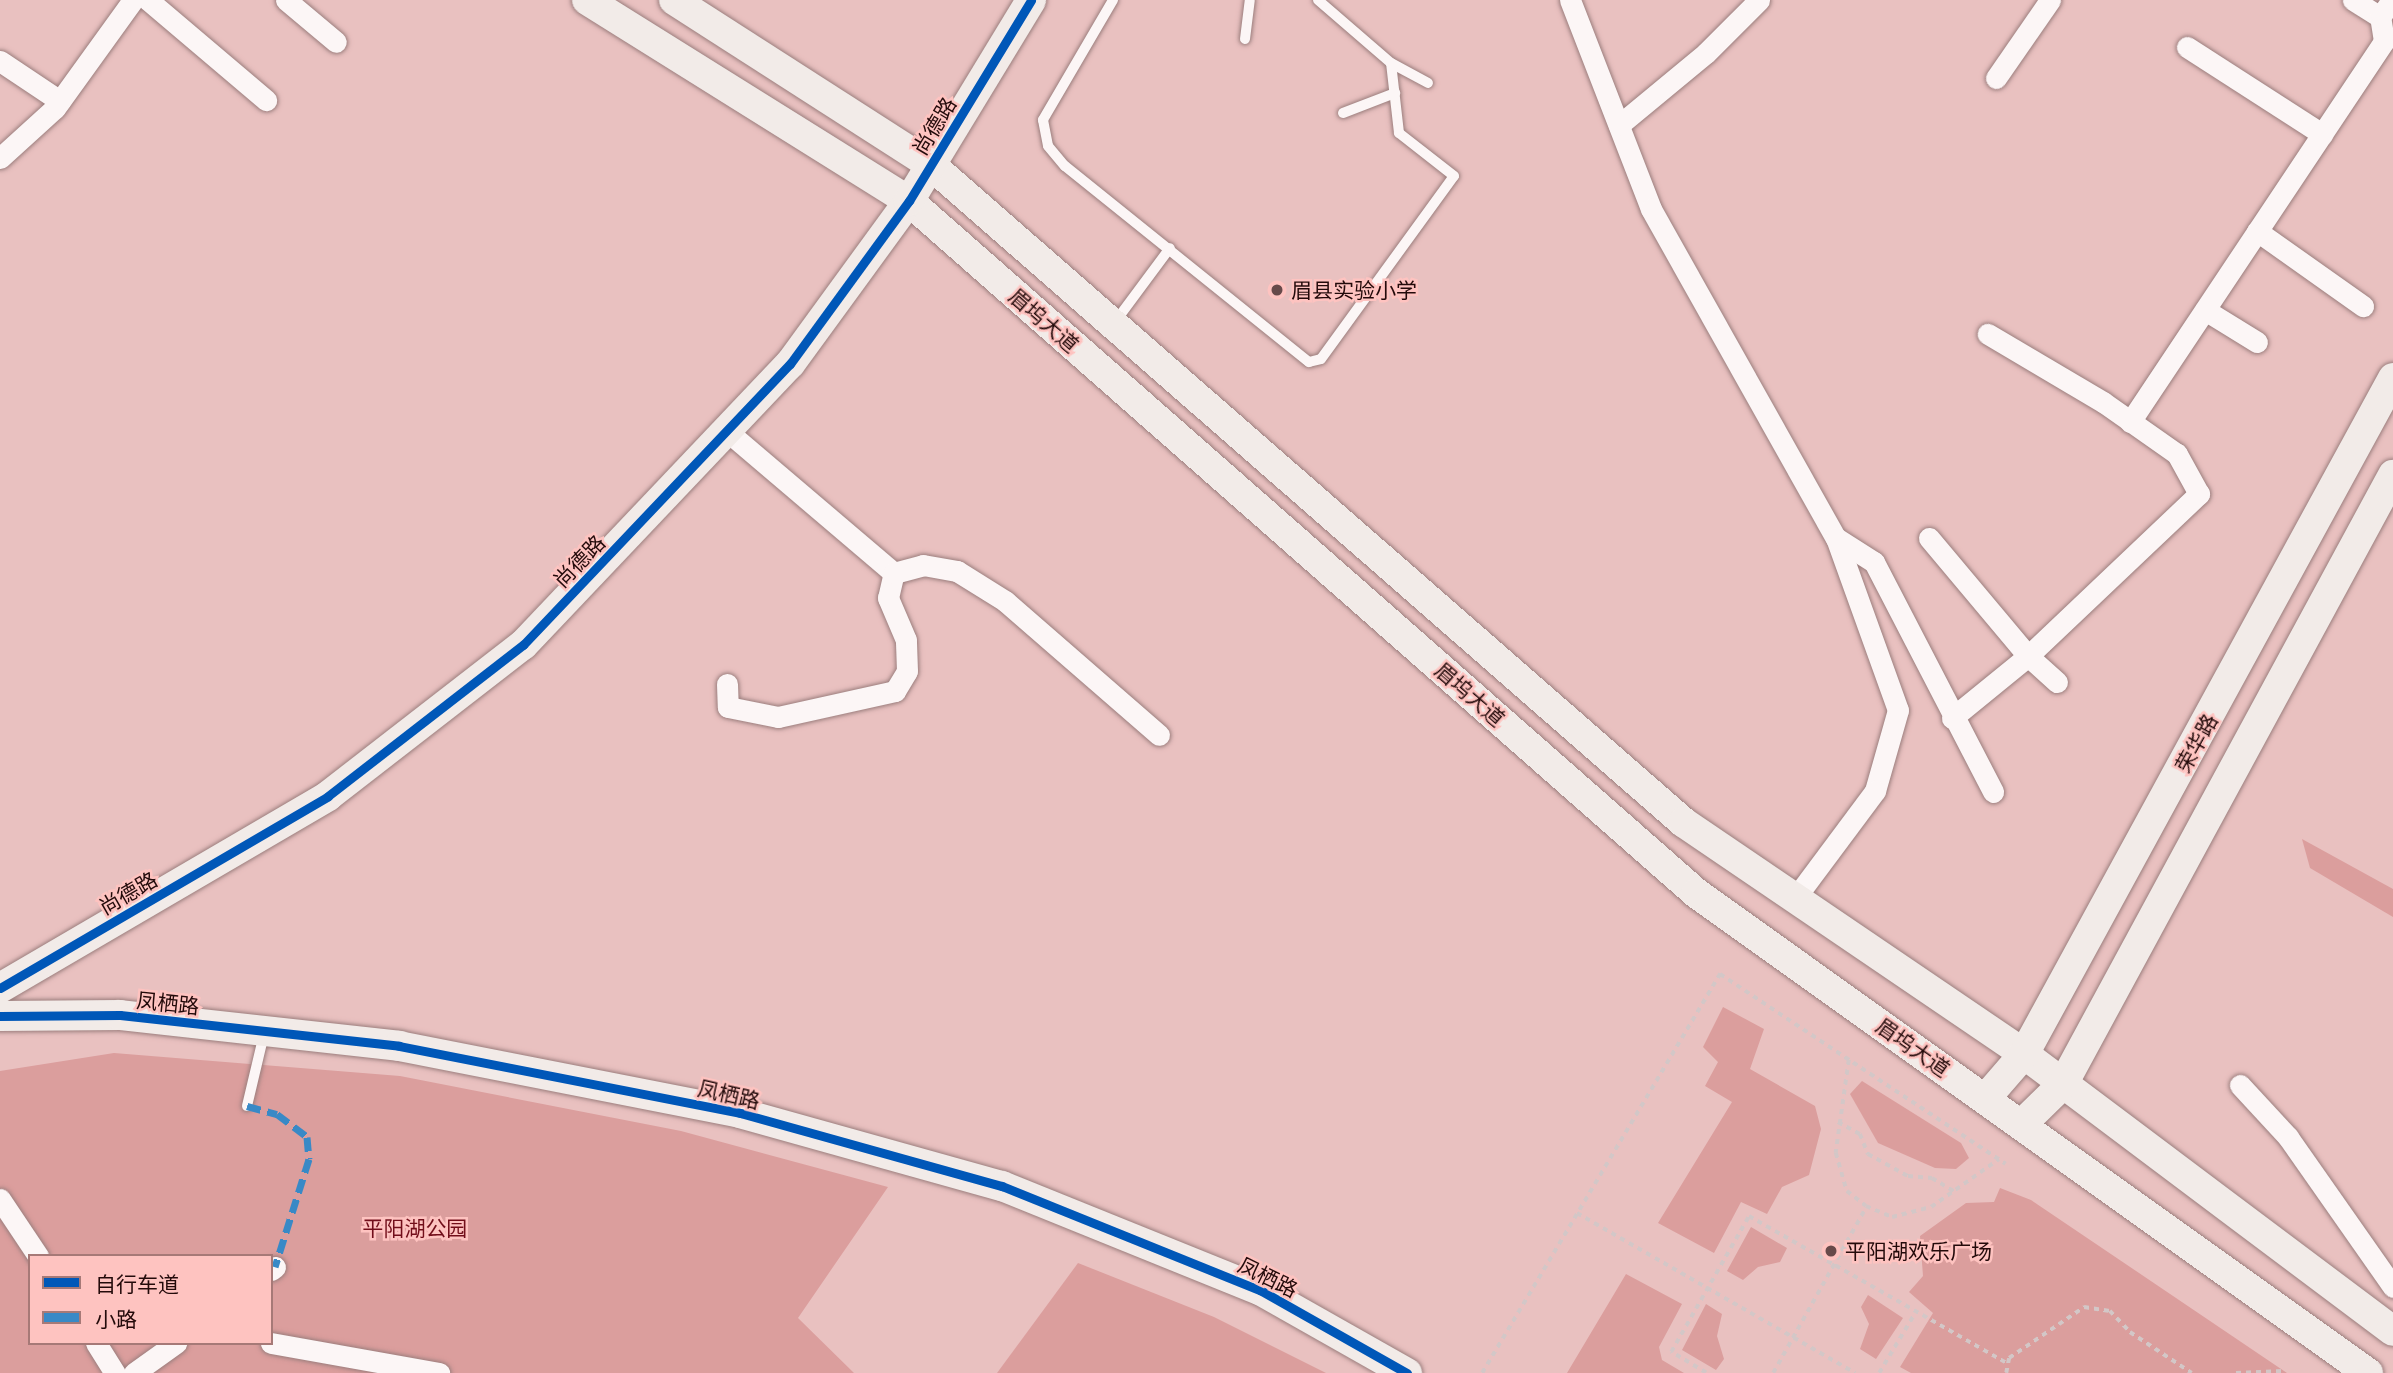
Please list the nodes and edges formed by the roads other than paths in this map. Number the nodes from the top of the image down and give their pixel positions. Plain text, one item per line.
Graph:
1 (133, 0) edge
2 (148, 0) edge
3 (286, 0) edge
4 (587, 0) edge
5 (674, 0) edge
6 (1031, 0) edge
7 (1113, 0) edge
8 (1250, 0) edge
9 (1318, 0) edge
10 (1570, 0) edge
11 (1759, 0) edge
12 (2050, 0) edge
13 (2353, 0) edge
14 (2386, 9) edge
15 (1245, 39) dead end
16 (336, 42) dead end
17 (2187, 47) dead end
18 (0, 61) edge
19 (1391, 63) junction
20 (1996, 78) dead end
21 (1428, 83) dead end
22 (1395, 93) junction
23 (266, 100) dead end
24 (60, 101) junction
25 (1343, 113) dead end
26 (1619, 125) junction
27 (2322, 134) junction
28 (0, 158) edge
29 (930, 165) junction
30 (909, 201) junction
31 (2257, 231) junction
32 (1170, 248) junction
33 (2363, 306) dead end
34 (2205, 310) junction
35 (1113, 324) junction
36 (1988, 334) dead end
37 (2257, 342) dead end
38 (2393, 378) edge
39 (2130, 422) junction
40 (727, 431) junction
41 (2393, 475) edge
42 (1836, 537) junction
43 (1929, 538) dead end
44 (894, 573) junction
45 (2028, 656) junction
46 (2057, 682) dead end
47 (727, 684) dead end
48 (1952, 718) junction
49 (1159, 735) dead end
50 (1993, 792) dead end
51 (1793, 901) junction
52 (0, 988) edge
53 (0, 1016) edge
54 (265, 1032) junction
55 (2024, 1054) junction
56 (2063, 1084) junction
57 (2240, 1085) dead end
58 (1985, 1099) junction
59 (247, 1106) dead end
60 (2021, 1125) junction
61 (0, 1199) edge
62 (37, 1254) edge
63 (2393, 1287) edge
64 (2393, 1331) edge
65 (273, 1343) edge
66 (97, 1345) edge
67 (173, 1345) edge
68 (116, 1373) edge
69 (134, 1373) edge
70 (439, 1373) edge
71 (1406, 1373) edge
72 (2368, 1373) edge

1 - 24 street
2 - 23 street
3 - 16 street
4 - 30 street, 眉坞大道
5 - 29 street, 眉坞大道
6 - 29 street, 尚德路
7 - 32 lane
8 - 15 lane
9 - 19 lane
10 - 26 street
11 - 26 street
12 - 20 street
13 - 14 street
14 - 27 street
17 - 27 street
18 - 24 street
19 - 21 lane
19 - 22 lane
22 - 25 lane
22 - 32 lane
24 - 28 street
26 - 42 street
27 - 31 street
29 - 30 street, 尚德路
29 - 35 street, 眉坞大道
30 - 40 street, 尚德路
30 - 58 street, 眉坞大道
31 - 33 street
31 - 34 street
32 - 35 lane
34 - 37 street
34 - 39 street
35 - 51 street, 眉坞大道
36 - 39 street
38 - 55 street, 荣华路
39 - 45 street
40 - 44 street
40 - 52 street, 尚德路
41 - 56 street
42 - 48 street
42 - 51 street
43 - 45 street
44 - 47 street
44 - 49 street
45 - 46 street
45 - 48 street
48 - 50 street
51 - 55 street, 眉坞大道
53 - 54 street, 凤栖路
54 - 59 lane
54 - 71 street, 凤栖路
55 - 56 street, 眉坞大道
55 - 58 street, 荣华路
56 - 60 street
56 - 64 street, 眉坞大道
57 - 63 street
58 - 60 street, 眉坞大道
60 - 72 street, 眉坞大道
61 - 62 street
65 - 70 street
66 - 68 street
67 - 69 street

